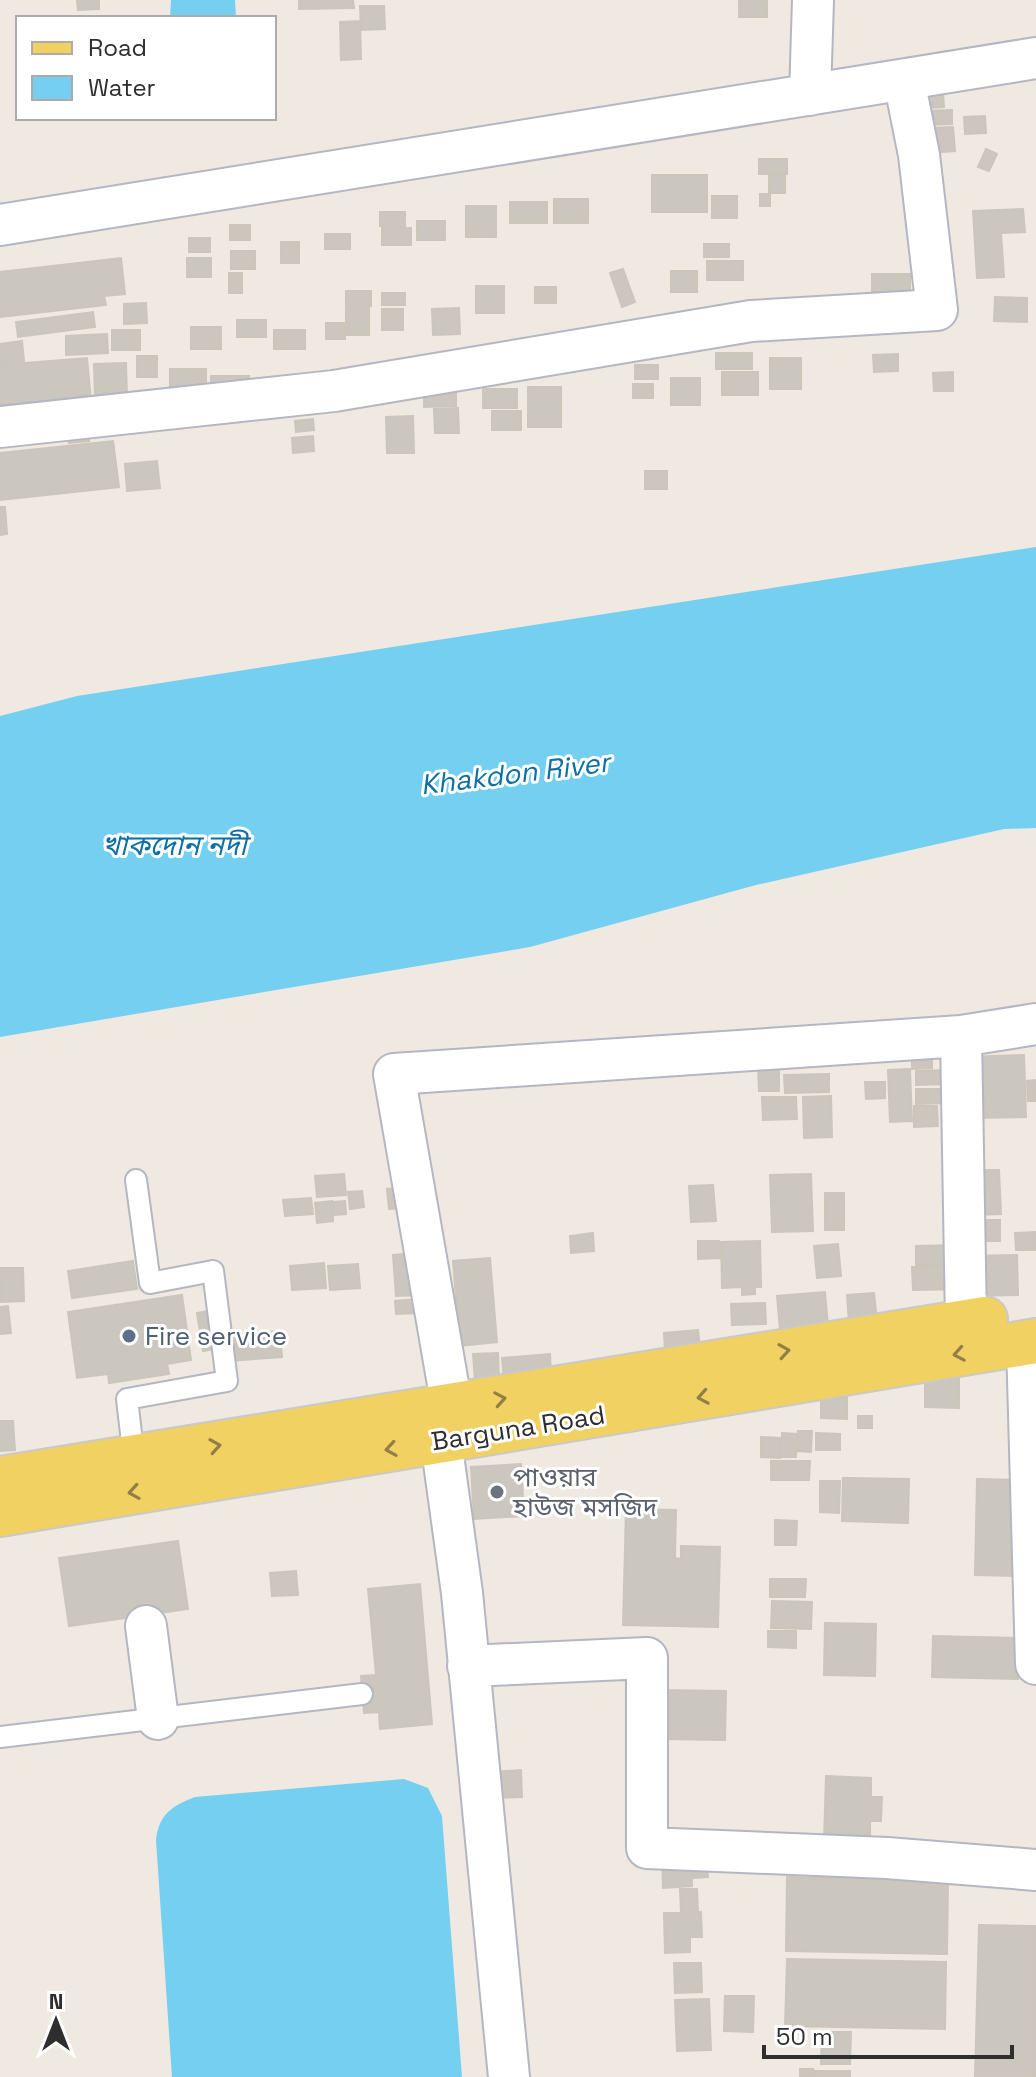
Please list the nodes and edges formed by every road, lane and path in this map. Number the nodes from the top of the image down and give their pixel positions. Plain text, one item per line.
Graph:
1 (813, 0) edge
2 (1036, 58) edge
3 (904, 80) junction
4 (810, 95) junction
5 (0, 225) edge
6 (0, 427) edge
7 (1036, 1024) edge
8 (961, 1036) junction
9 (136, 1180) dead end
10 (966, 1322) junction
11 (1033, 1332) edge
12 (446, 1424) junction
13 (134, 1459) junction
14 (0, 1479) edge
15 (0, 1514) edge
16 (146, 1626) dead end
17 (1036, 1664) edge
18 (468, 1666) junction
19 (362, 1694) dead end
20 (158, 1719) junction
21 (0, 1737) edge
22 (1036, 1870) edge
23 (509, 2077) edge

1 - 4 street
2 - 3 street
3 - 4 street
3 - 6 street
4 - 5 street
7 - 8 street
8 - 10 street
8 - 12 street
9 - 13 lane
10 - 11 main road, Barguna Road
12 -> 10 main road, Barguna Road
11 -> 12 main road, Barguna Road
11 - 17 street
13 -> 12 main road, Barguna Road
12 -> 15 main road, Barguna Road
12 - 18 street
13 - 14 main road, Barguna Road
16 - 20 street
18 - 22 street
18 - 23 street
19 - 20 lane
20 - 21 lane

